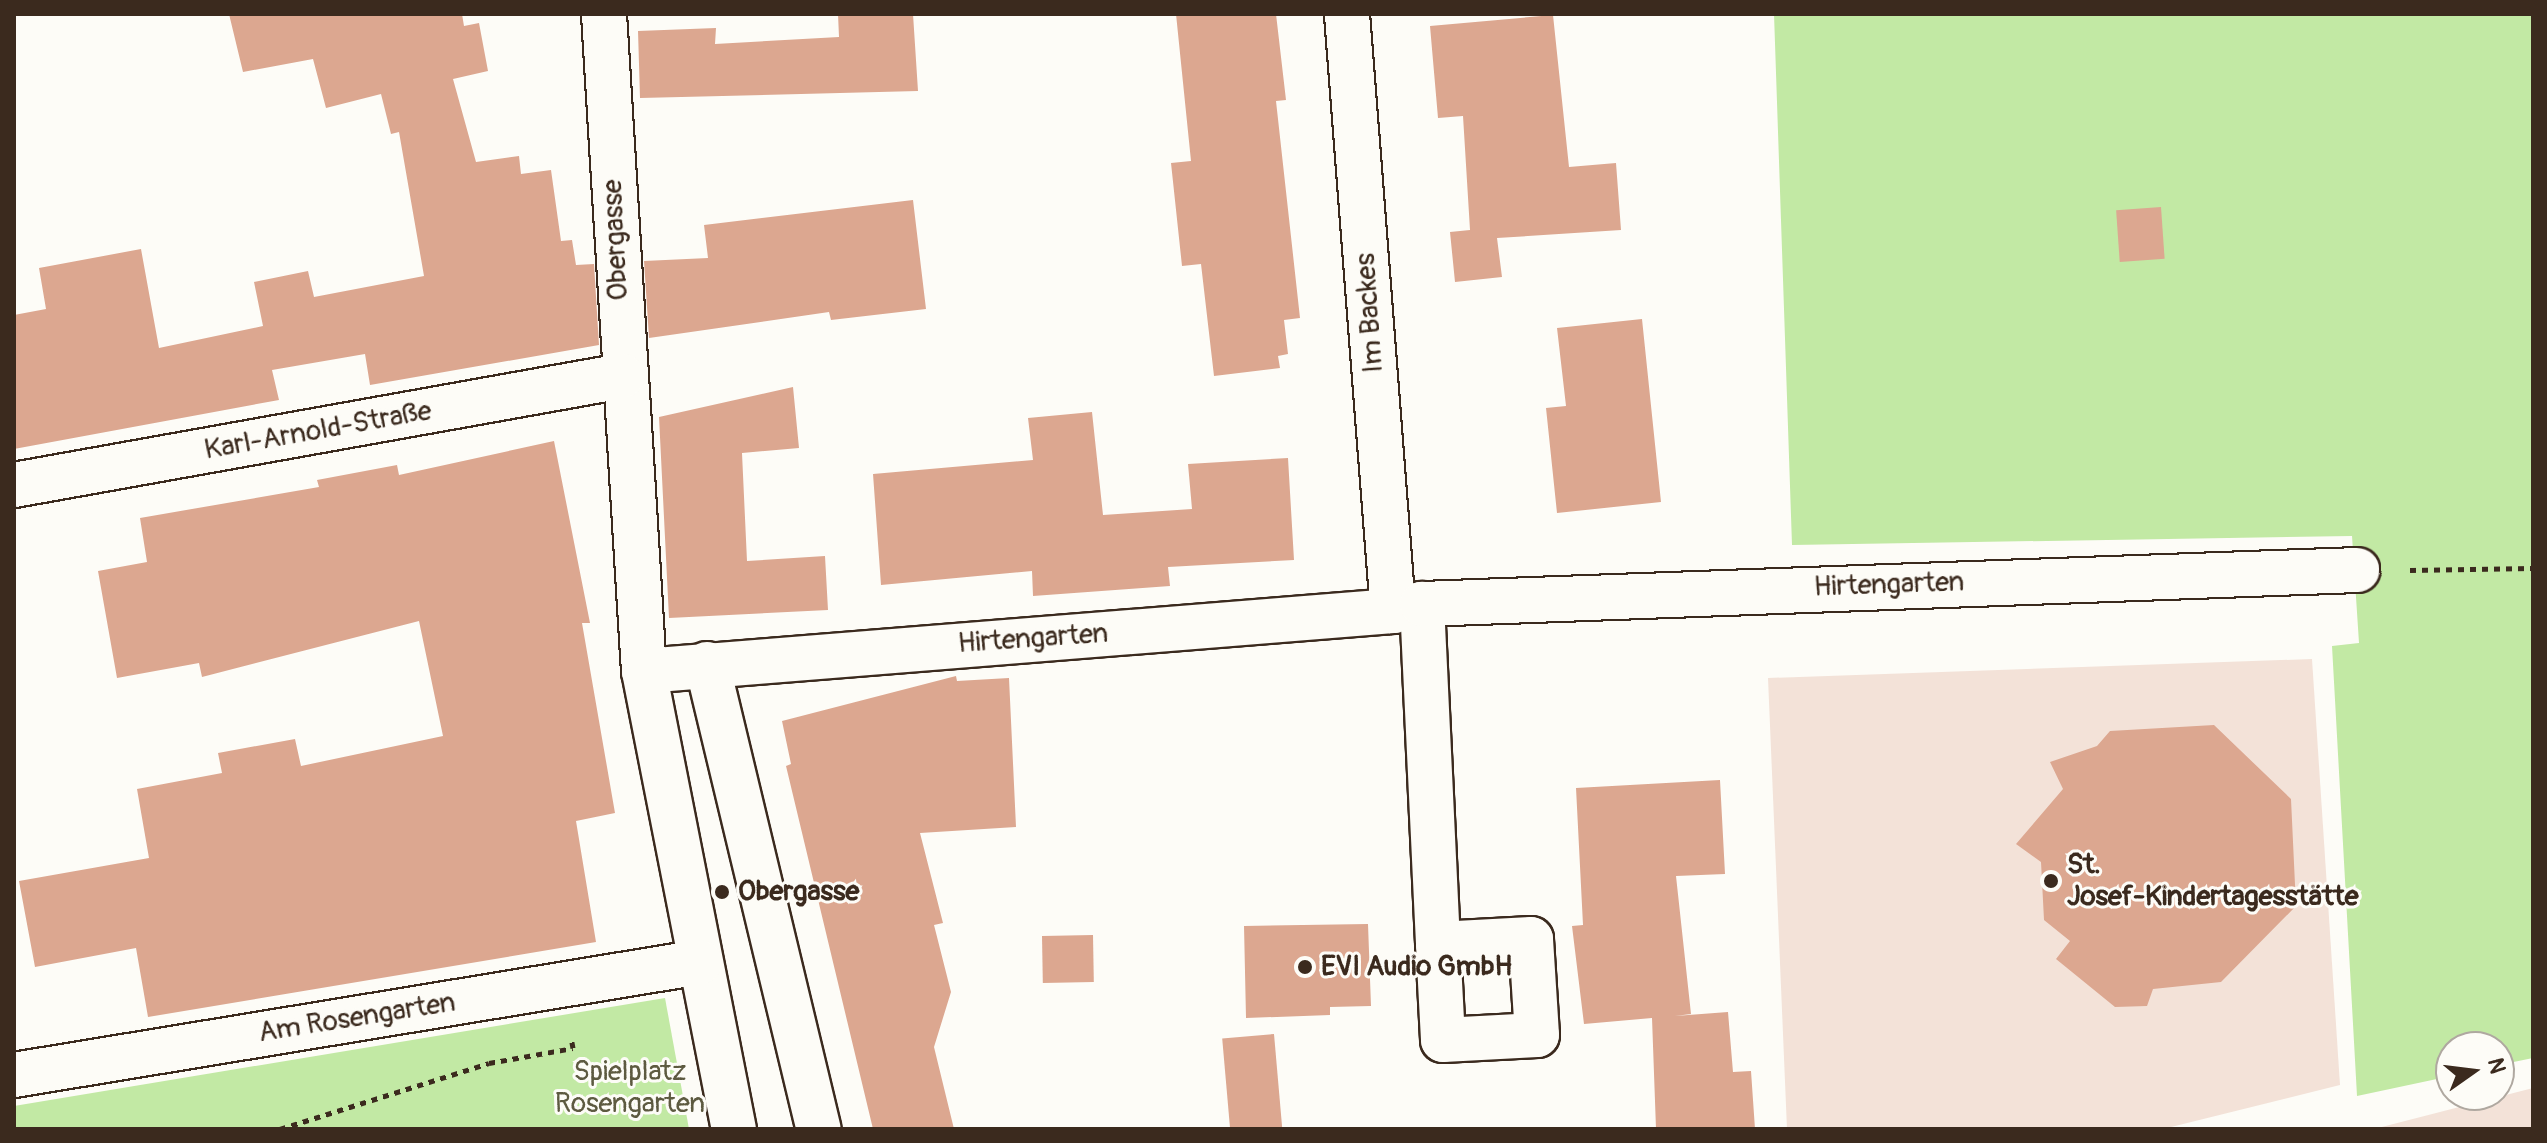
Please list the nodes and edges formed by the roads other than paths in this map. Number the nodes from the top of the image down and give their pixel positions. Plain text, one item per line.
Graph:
1 (604, 14) edge
2 (1347, 14) edge
3 (622, 376) junction
4 (14, 485) edge
5 (2357, 570) road end
6 (1408, 608) junction
7 (707, 664) junction
8 (644, 671) junction
9 (1438, 944) dead end
10 (700, 962) junction
11 (14, 1075) edge
12 (734, 1129) edge
13 (819, 1129) edge

1 - 3 street, Obergasse
2 - 6 street, Im Backes
3 - 4 street, Karl-Arnold-Straße
3 - 8 street, Obergasse
5 - 6 street, Hirtengarten
6 - 7 street, Hirtengarten
6 - 9 street
7 - 8 street, Hirtengarten
7 - 13 street
8 - 10 street, Obergasse
10 - 11 street, Am Rosengarten
10 - 12 street, Obergasse

